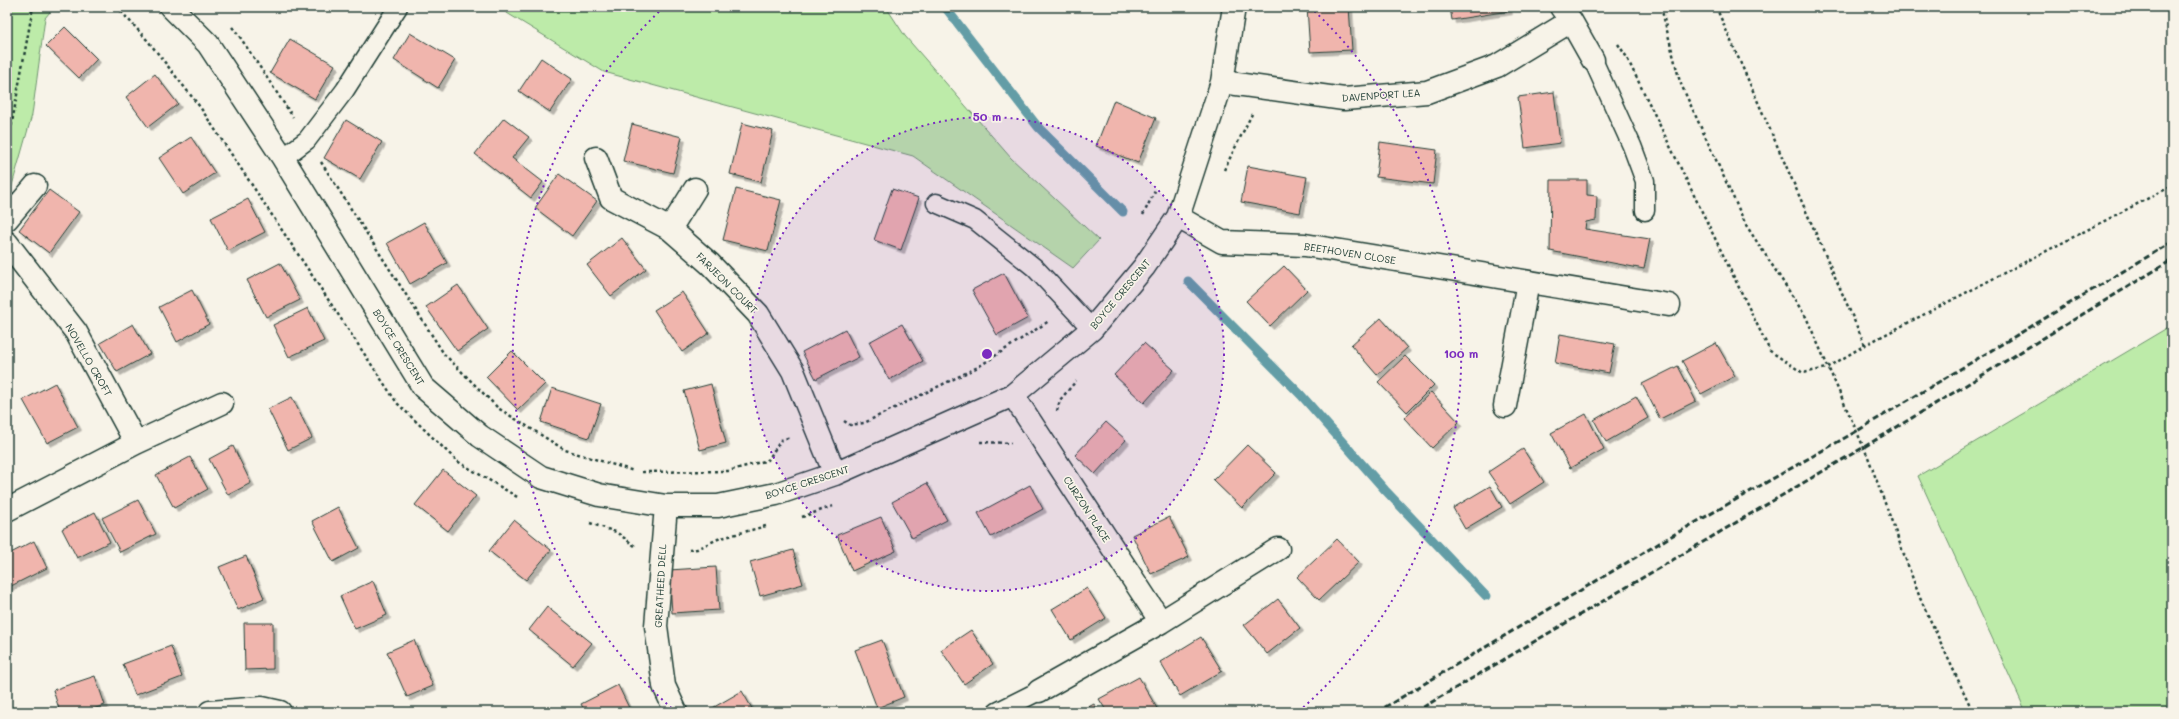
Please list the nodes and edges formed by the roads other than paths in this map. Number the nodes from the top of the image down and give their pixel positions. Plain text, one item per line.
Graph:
1 (171, 7) edge
2 (398, 7) edge
3 (1234, 7) edge
4 (1566, 14) edge
5 (1593, 60) joint
6 (1222, 82) junction
7 (283, 158) junction
8 (596, 158) dead end
9 (35, 186) dead end
10 (695, 189) dead end
11 (936, 203) dead end
12 (1645, 211) dead end
13 (1178, 217) junction
14 (7, 219) edge
15 (670, 229) junction
16 (7, 243) edge
17 (1528, 282) junction
18 (1669, 305) dead end
19 (1092, 329) junction
20 (1013, 395) junction
21 (222, 403) dead end
22 (1505, 406) dead end
23 (136, 443) junction
24 (835, 474) junction
25 (666, 506) junction
26 (7, 510) edge
27 (1278, 549) dead end
28 (1161, 622) junction
29 (1039, 692) joint
30 (210, 712) edge
31 (280, 712) edge
32 (676, 712) edge
33 (997, 712) edge

1 - 7 street, BOYCE CRESCENT
2 - 7 lane
3 - 6 street, BOYCE CRESCENT
4 - 5 street, DAVENPORT LEA
4 - 6 street, DAVENPORT LEA
5 - 12 lane
6 - 13 street, BOYCE CRESCENT
7 - 25 street, BOYCE CRESCENT
8 - 15 street, FARJEON COURT
9 - 14 street
10 - 15 street
11 - 19 lane
13 - 17 street, BEETHOVEN CLOSE
13 - 19 street, BOYCE CRESCENT
15 - 24 street, FARJEON COURT
16 - 23 street, NOVELLO CROFT
17 - 18 street, BEETHOVEN CLOSE
17 - 22 street
19 - 20 street, BOYCE CRESCENT
20 - 24 street, BOYCE CRESCENT
20 - 28 street, CURZON PLACE
21 - 23 street
23 - 26 street
24 - 25 street, BOYCE CRESCENT
25 - 32 street, GREATHEED DELL
27 - 28 street
28 - 29 street
29 - 33 lane
30 - 31 street

